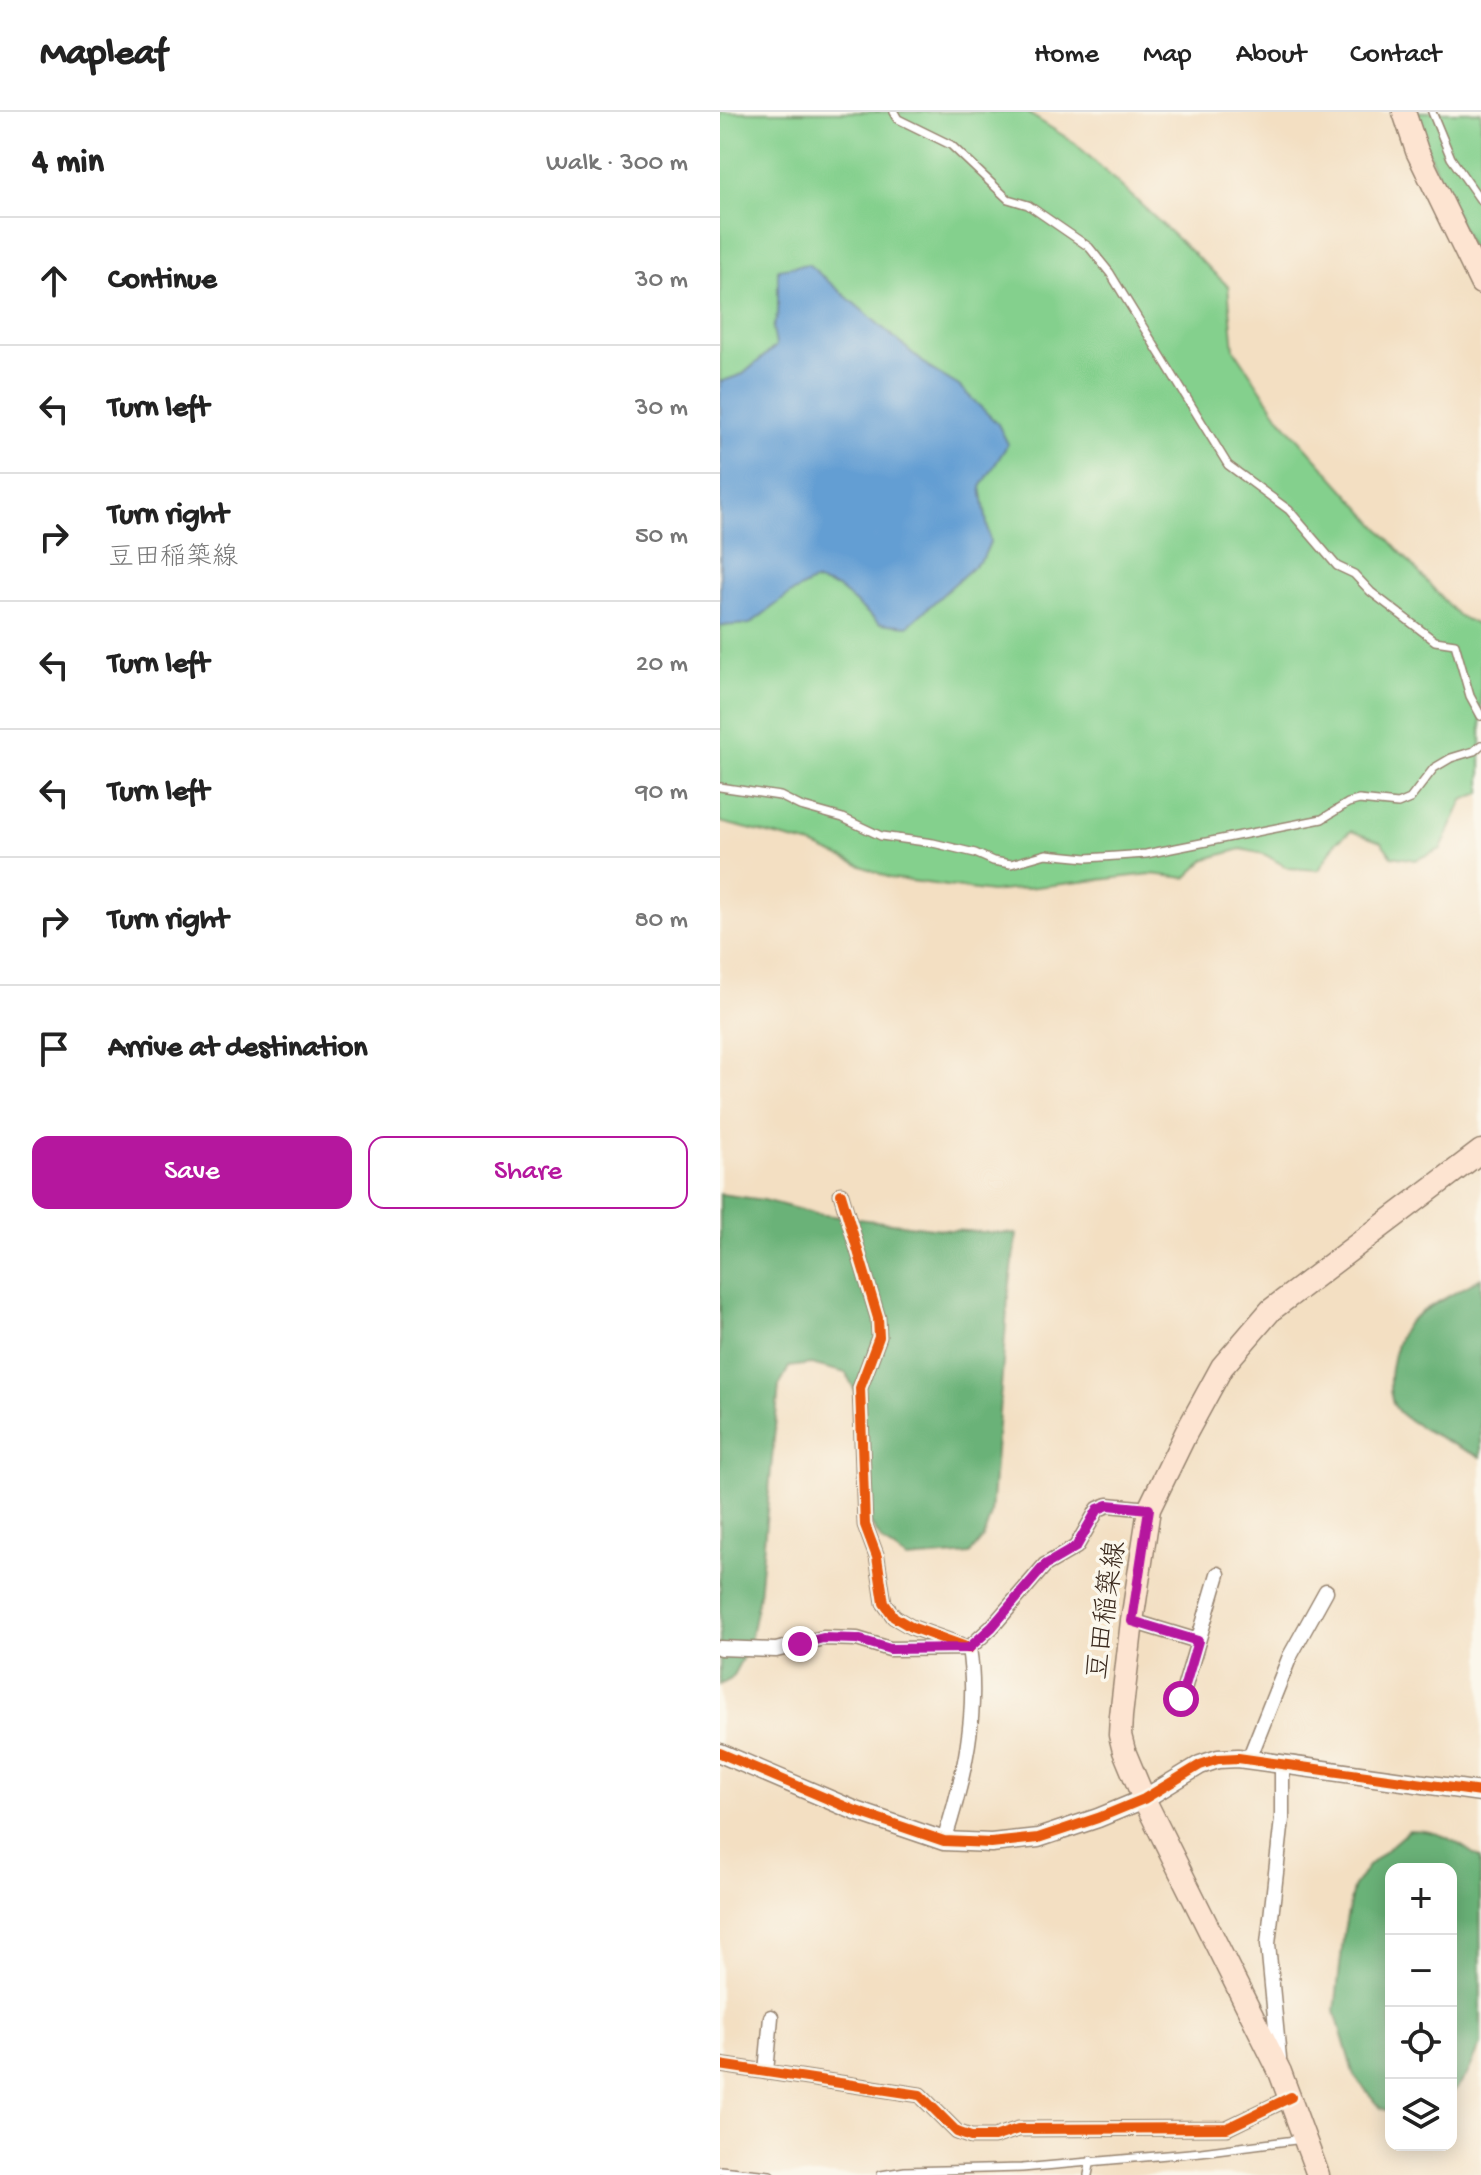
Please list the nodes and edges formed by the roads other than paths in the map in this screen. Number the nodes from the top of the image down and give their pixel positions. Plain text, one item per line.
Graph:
1 (894, 112) edge
2 (1404, 112) edge
3 (1432, 112) edge
4 (1481, 201) edge
5 (1481, 283) edge
6 (1481, 716) edge
7 (1481, 745) edge
8 (720, 787) edge
9 (1481, 1151) edge
10 (841, 1194) dead end
11 (1149, 1509) junction
12 (1218, 1574) dead end
13 (1326, 1591) dead end
14 (1132, 1621) junction
15 (1198, 1641) junction
16 (720, 1648) edge
17 (969, 1648) junction
18 (1181, 1699) dead end
19 (720, 1753) edge
20 (1249, 1759) junction
21 (1282, 1764) junction
22 (1481, 1792) edge
23 (1144, 1799) junction
24 (944, 1841) junction
25 (771, 2017) dead end
26 (720, 2065) edge
27 (766, 2072) junction
28 (1280, 2072) junction
29 (1291, 2097) junction
30 (1305, 2138) junction
31 (1091, 2160) junction
32 (725, 2172) edge
33 (747, 2174) edge
34 (770, 2175) edge
35 (881, 2175) edge
36 (1088, 2175) edge
37 (1318, 2175) edge

1 - 6 lane
2 - 5 main road
3 - 4 lane
7 - 8 lane
9 - 11 main road, 豆田稲築線
10 - 17 street
11 - 14 main road, 豆田稲築線
11 - 17 street
12 - 15 street
13 - 20 street
14 - 15 street
14 - 23 main road, 豆田稲築線
15 - 18 street
16 - 17 street
17 - 24 street
19 - 24 street
20 - 21 street
20 - 23 street
21 - 22 street
21 - 28 street
23 - 24 street
23 - 28 main road, 豆田稲築線
25 - 27 street
26 - 27 street
27 - 29 street
28 - 29 main road, 豆田稲築線
29 - 30 main road, 豆田稲築線
30 - 31 lane
30 - 37 main road, 豆田稲築線
31 - 35 lane
31 - 36 lane
32 - 33 lane
33 - 34 lane

